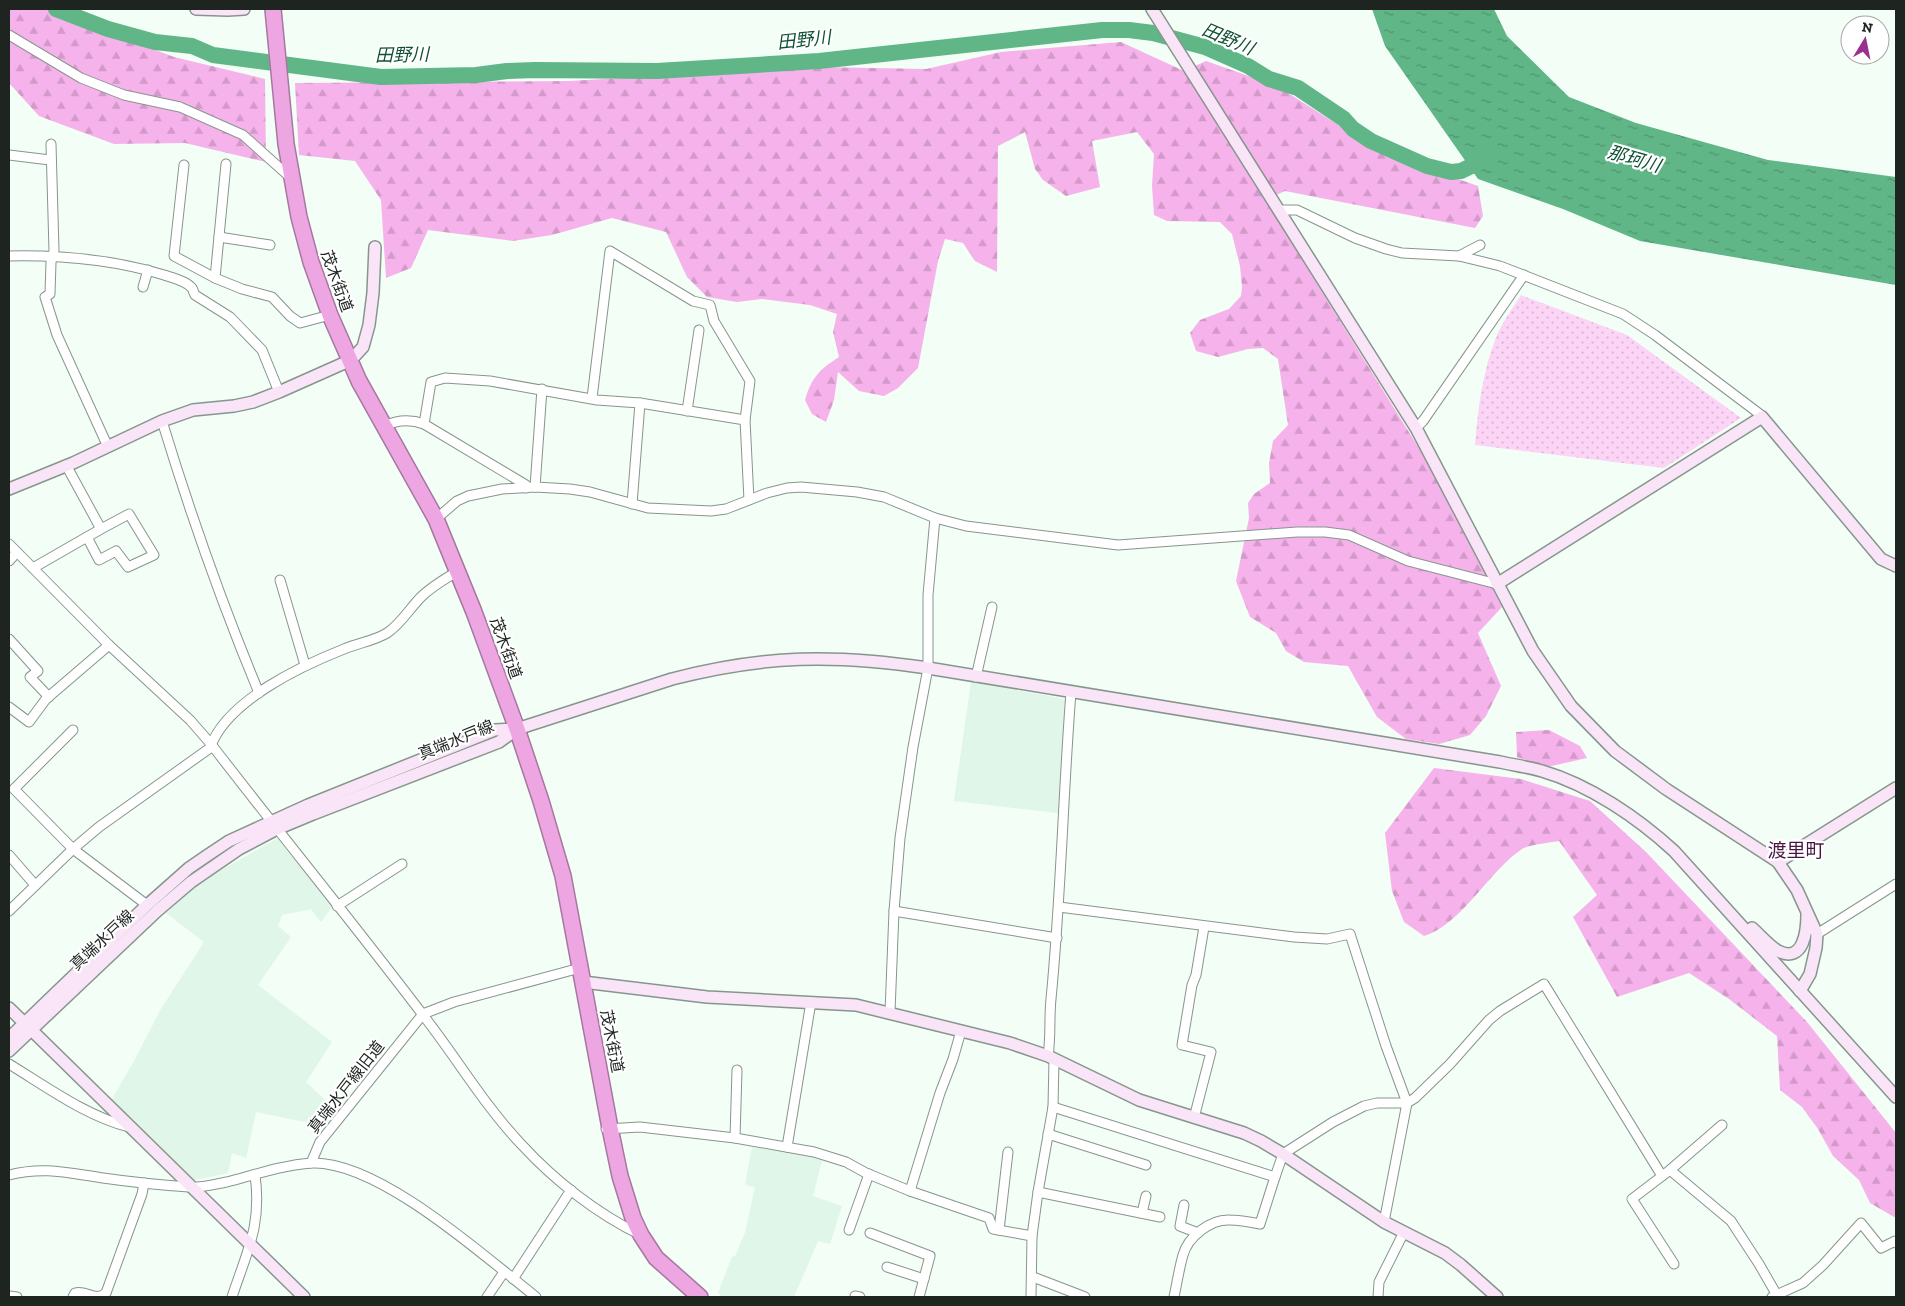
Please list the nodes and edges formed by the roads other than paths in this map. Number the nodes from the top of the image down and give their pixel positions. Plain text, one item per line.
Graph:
1 (196, 9) edge
2 (244, 9) edge
3 (273, 9) edge
4 (1152, 9) edge
5 (9, 35) edge
6 (51, 144) dead end
7 (9, 155) edge
8 (50, 160) junction
9 (226, 164) dead end
10 (184, 165) dead end
11 (291, 178) junction
12 (1279, 210) junction
13 (219, 237) junction
14 (1480, 244) dead end
15 (270, 246) dead end
16 (375, 247) dead end
17 (9, 256) edge
18 (1459, 256) junction
19 (52, 257) junction
20 (148, 270) junction
21 (1524, 275) junction
22 (215, 278) junction
23 (143, 287) dead end
24 (330, 315) junction
25 (699, 330) dead end
26 (351, 360) junction
27 (542, 389) junction
28 (279, 392) junction
29 (592, 398) junction
30 (640, 404) junction
31 (687, 411) junction
32 (1762, 418) junction
33 (746, 420) junction
34 (162, 421) junction
35 (424, 424) junction
36 (384, 426) junction
37 (1416, 428) junction
38 (108, 447) junction
39 (66, 465) junction
40 (530, 487) junction
41 (9, 488) edge
42 (748, 500) junction
43 (632, 504) junction
44 (935, 518) junction
45 (436, 519) junction
46 (101, 528) junction
47 (87, 537) junction
48 (9, 544) edge
49 (17, 552) junction
50 (9, 561) edge
51 (1896, 566) edge
52 (33, 568) junction
53 (458, 571) junction
54 (280, 580) dead end
55 (1497, 584) junction
56 (992, 608) dead end
57 (9, 639) edge
58 (109, 645) junction
59 (305, 666) junction
60 (928, 668) junction
61 (976, 677) junction
62 (1071, 692) junction
63 (259, 693) junction
64 (49, 697) junction
65 (9, 707) edge
66 (517, 728) junction
67 (73, 730) dead end
68 (211, 744) junction
69 (1896, 788) edge
70 (273, 825) junction
71 (73, 849) junction
72 (9, 856) edge
73 (1778, 862) junction
74 (402, 864) dead end
75 (1896, 884) edge
76 (35, 885) junction
77 (147, 906) junction
78 (337, 906) junction
79 (1059, 907) junction
80 (1807, 910) junction
81 (9, 911) edge
82 (894, 911) junction
83 (1728, 911) junction
84 (1204, 926) junction
85 (1817, 934) junction
86 (1057, 938) junction
87 (581, 975) junction
88 (1800, 991) junction
89 (811, 1002) junction
90 (9, 1008) edge
91 (890, 1012) junction
92 (423, 1014) junction
93 (28, 1026) junction
94 (961, 1031) junction
95 (9, 1038) edge
96 (9, 1051) edge
97 (1051, 1057) junction
98 (9, 1064) edge
99 (737, 1070) dead end
100 (1896, 1097) edge
101 (1407, 1103) junction
102 (1053, 1108) junction
103 (1194, 1118) junction
104 (1722, 1125) dead end
105 (130, 1127) junction
106 (607, 1129) junction
107 (1048, 1134) junction
108 (735, 1138) junction
109 (787, 1147) junction
110 (1008, 1152) dead end
111 (1283, 1154) junction
112 (311, 1163) junction
113 (1146, 1165) dead end
114 (1670, 1170) junction
115 (869, 1174) junction
116 (9, 1175) edge
117 (255, 1175) junction
118 (1662, 1176) junction
119 (1276, 1177) junction
120 (144, 1184) junction
121 (192, 1188) junction
122 (571, 1190) junction
123 (910, 1191) junction
124 (1038, 1192) junction
125 (1146, 1196) dead end
126 (1184, 1204) dead end
127 (1142, 1213) junction
128 (1160, 1217) dead end
129 (1384, 1222) junction
130 (849, 1230) dead end
131 (999, 1230) junction
132 (1404, 1232) junction
133 (870, 1233) dead end
134 (1198, 1233) junction
135 (641, 1235) junction
136 (1032, 1236) junction
137 (1896, 1243) edge
138 (250, 1246) junction
139 (1674, 1264) dead end
140 (888, 1268) dead end
141 (504, 1272) junction
142 (1033, 1277) junction
143 (513, 1279) junction
144 (924, 1279) junction
145 (9, 1296) edge
146 (1776, 1296) edge
147 (17, 1297) edge
148 (73, 1297) edge
149 (232, 1297) edge
150 (304, 1297) edge
151 (487, 1297) edge
152 (536, 1297) edge
153 (700, 1297) edge
154 (919, 1297) edge
155 (1031, 1297) edge
156 (1085, 1297) edge
157 (1174, 1297) edge
158 (1378, 1297) edge
159 (1498, 1297) edge

1 - 2 street
3 - 11 highway, 茂木街道
4 - 12 street
5 - 11 street
6 - 8 street
7 - 8 street
8 - 19 street
9 - 13 street
10 - 22 street
11 - 24 highway, 茂木街道
12 - 18 street
12 - 37 street
13 - 15 street
13 - 22 street
14 - 18 street
16 - 26 street
17 - 19 street
18 - 21 street
19 - 20 street
19 - 38 street
20 - 23 street
20 - 28 street
21 - 32 street
21 - 37 street
22 - 24 street
24 - 26 highway, 茂木街道
25 - 31 street
26 - 28 street
26 - 36 highway, 茂木街道
27 - 29 street
27 - 35 street
27 - 40 street
28 - 34 street
29 - 30 street
29 - 33 street
30 - 31 street
30 - 43 street
31 - 33 street
32 - 51 street
32 - 55 street
33 - 42 street
34 - 38 street
34 - 63 street
35 - 36 street
35 - 40 street
36 - 45 highway, 茂木街道
37 - 55 street
38 - 39 street
39 - 41 street
39 - 46 street
40 - 43 street
40 - 45 street
42 - 43 street
42 - 44 street
44 - 55 street
44 - 60 street
45 - 53 highway, 茂木街道
46 - 47 street
46 - 47 street
47 - 52 street
48 - 49 street
49 - 50 street
49 - 52 street
52 - 58 street
53 - 59 street
53 - 66 highway, 茂木街道
54 - 59 street
55 - 73 street
56 - 61 street
57 - 64 street
58 - 64 street
58 - 68 street
59 - 63 street
60 - 61 street, 真端水戸線
60 - 66 street, 真端水戸線
60 - 82 street
61 - 62 street, 真端水戸線
62 - 79 street
62 - 83 street, 真端水戸線
63 - 68 street
64 - 65 street
66 - 70 street, 真端水戸線
66 - 87 highway, 茂木街道
67 - 71 street
68 - 70 street
68 - 71 street
69 - 73 street
70 - 77 street, 真端水戸線
70 - 78 street
70 - 93 street, 真端水戸線
71 - 76 street
71 - 77 street
72 - 76 street
73 - 80 street
74 - 78 street
75 - 85 street
76 - 81 street
77 - 93 street, 真端水戸線
78 - 92 street
79 - 84 street
79 - 86 street
80 - 83 street
80 - 85 street
82 - 86 street
82 - 91 street
83 - 88 street
84 - 101 street
84 - 103 street
85 - 88 street
86 - 97 street
87 - 89 street
87 - 92 street
87 - 106 highway, 茂木街道
88 - 100 street
89 - 91 street
89 - 109 street
90 - 93 street
91 - 94 street
92 - 112 street, 真端水戸線旧道
92 - 122 street
93 - 95 street, 真端水戸線
93 - 96 street, 真端水戸線
93 - 105 street
94 - 97 street
94 - 123 street
97 - 102 street
97 - 103 street
98 - 105 street
99 - 108 street
101 - 111 street
101 - 118 street
101 - 129 street
102 - 107 street
102 - 119 street
103 - 111 street
104 - 114 street
105 - 121 street
106 - 108 street
106 - 135 highway, 茂木街道
107 - 113 street
107 - 124 street
108 - 109 street
109 - 115 street
110 - 131 street
111 - 119 street
111 - 129 street
112 - 117 street
112 - 141 street
114 - 118 street
114 - 146 street
115 - 123 street
115 - 130 street
116 - 120 street
117 - 121 street
117 - 138 street
118 - 139 street
119 - 134 street
120 - 121 street
120 - 148 street
121 - 138 street
122 - 135 street
122 - 143 street
123 - 131 street
124 - 127 street
124 - 136 street
125 - 127 street
126 - 134 street
127 - 128 street
129 - 132 street
131 - 136 street
132 - 158 street
132 - 159 street
133 - 144 street
134 - 157 street
135 - 153 highway, 茂木街道
136 - 142 street
137 - 146 street
138 - 149 street
138 - 150 street
140 - 144 street
141 - 143 street
141 - 151 street
142 - 155 street
142 - 156 street
143 - 152 street
144 - 154 street
145 - 147 street

